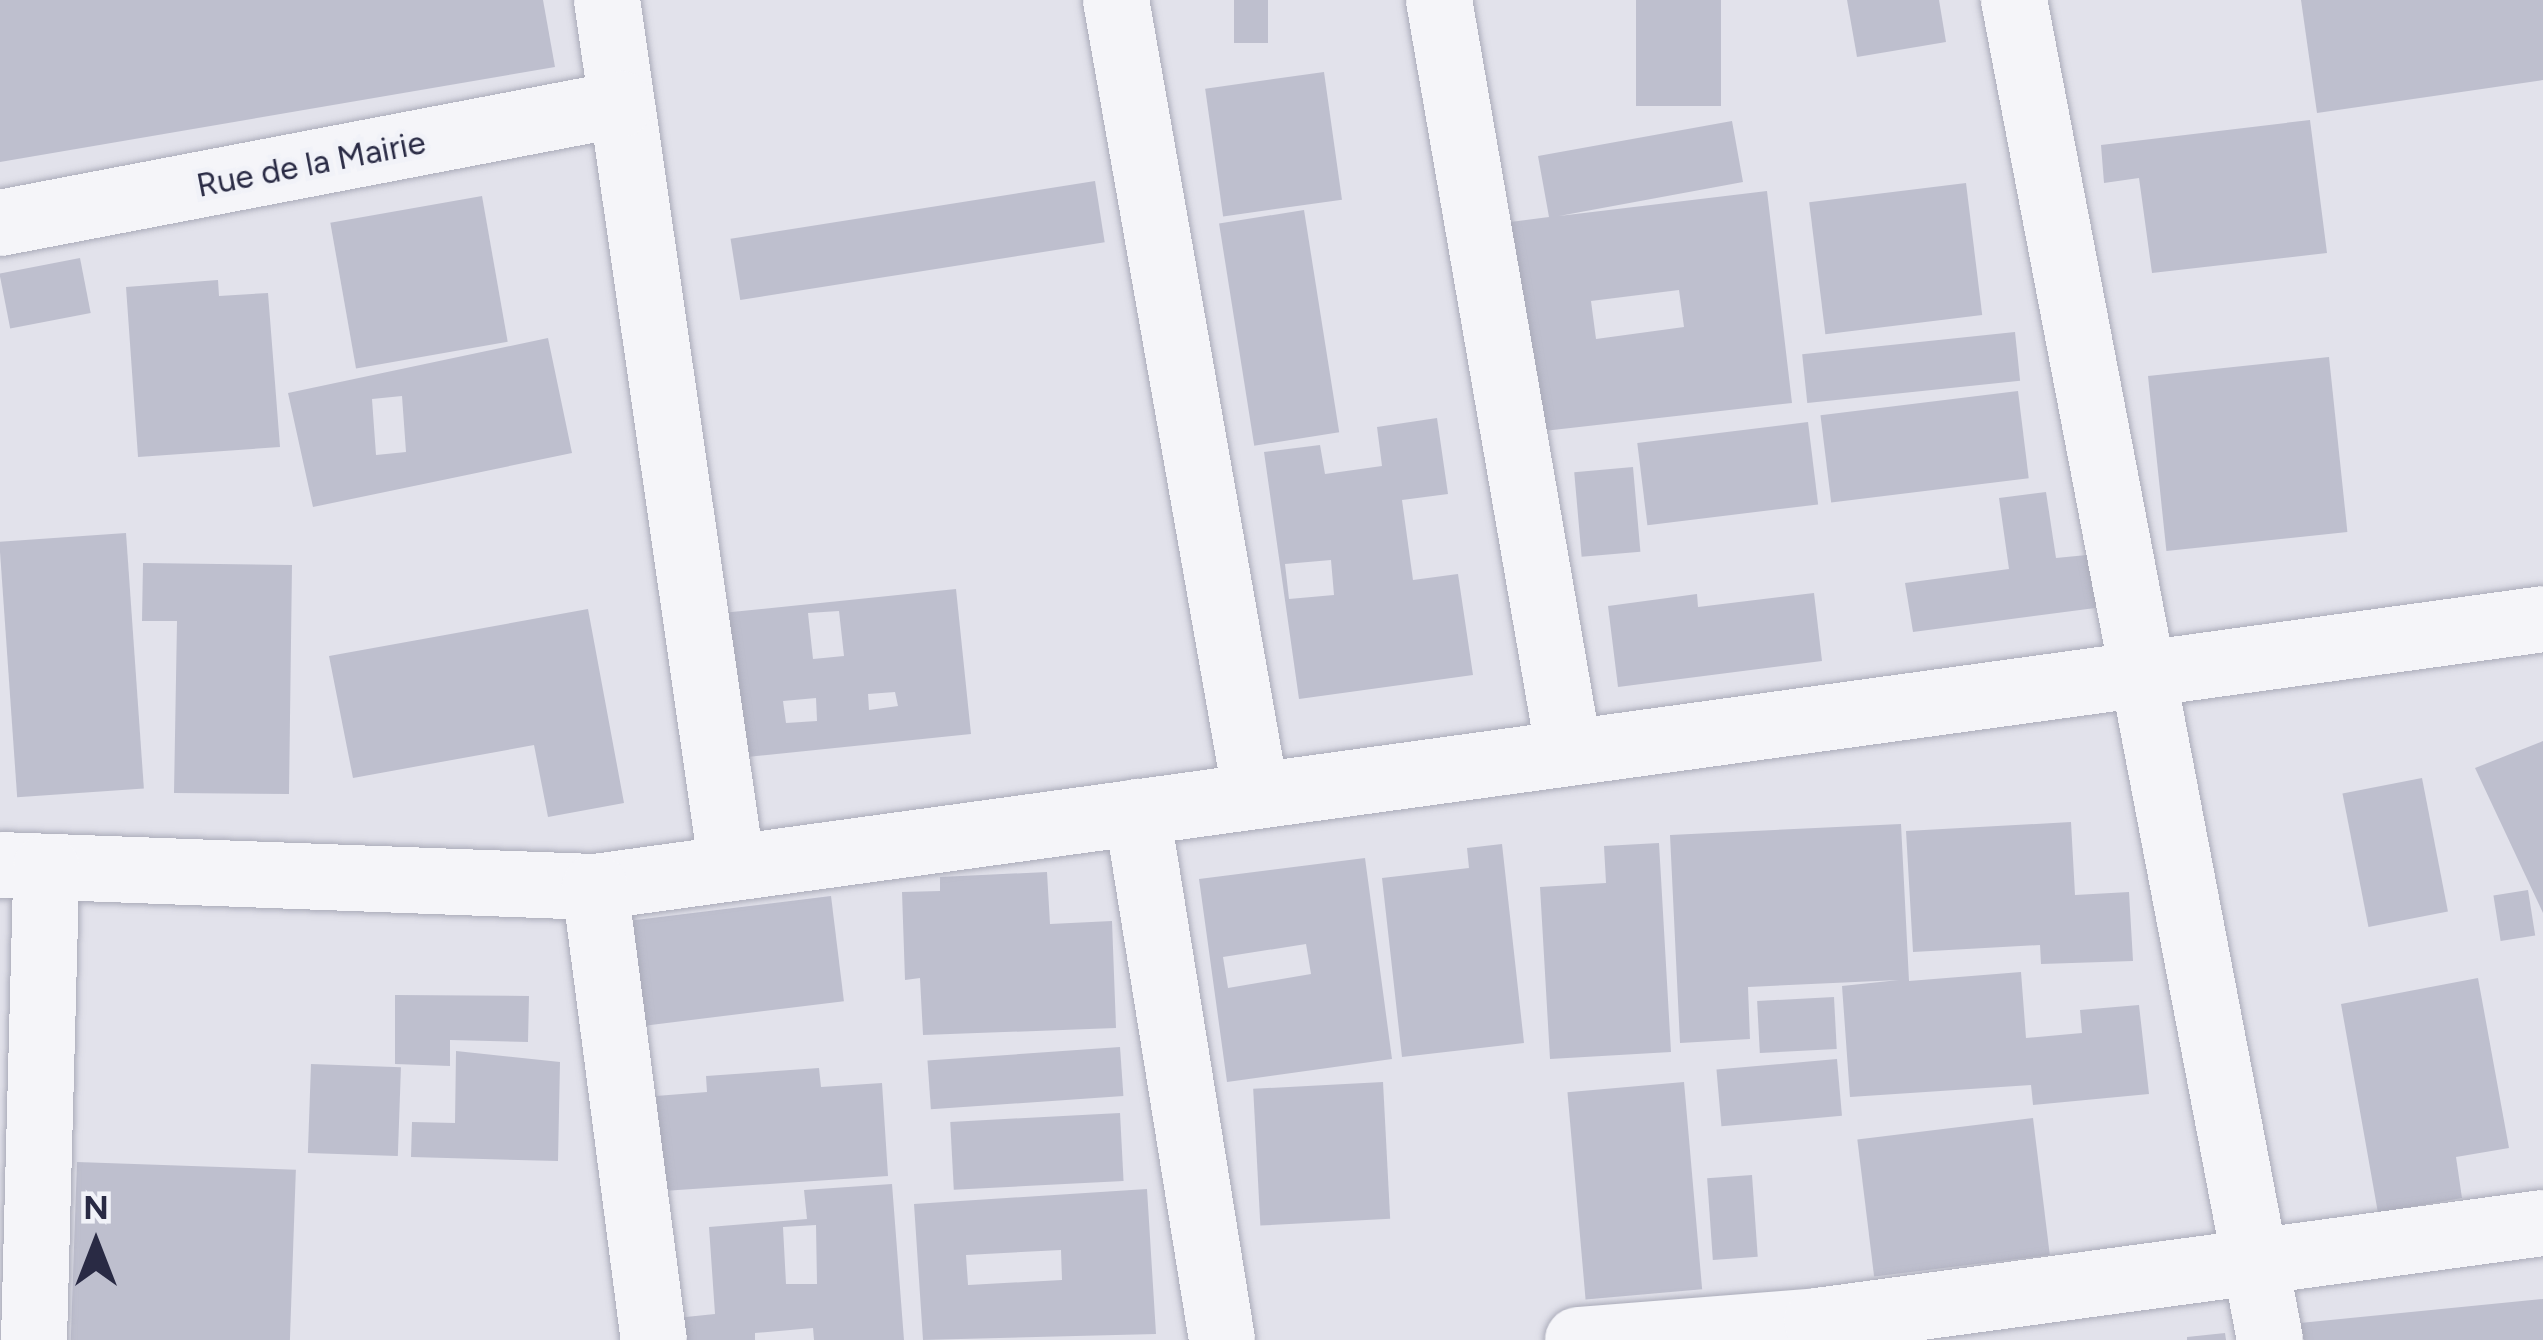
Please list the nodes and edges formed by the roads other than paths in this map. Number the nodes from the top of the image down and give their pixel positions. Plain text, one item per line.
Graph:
1 (607, 0) edge
2 (1116, 0) edge
3 (1438, 0) edge
4 (2014, 0) edge
5 (622, 104) junction
6 (0, 224) edge
7 (2543, 619) edge
8 (2143, 674) junction
9 (1569, 753) junction
10 (1256, 796) junction
11 (1137, 812) junction
12 (23, 866) edge
13 (732, 868) junction
14 (595, 887) junction
15 (2543, 1223) edge
16 (2255, 1261) junction
17 (1818, 1330) edge
18 (34, 1340) edge
19 (654, 1340) edge
20 (1222, 1340) edge
21 (1578, 1340) edge
22 (2270, 1340) edge

1 - 5 street
2 - 10 street
3 - 9 street
4 - 8 street
5 - 6 street, Rue de la Mairie
5 - 13 street
7 - 8 street
8 - 9 street
8 - 16 street
9 - 10 street
10 - 11 street
11 - 13 street
11 - 20 street
12 - 14 street
12 - 18 street
13 - 14 street
14 - 19 street
15 - 16 street
16 - 17 street
16 - 22 street
17 - 21 street

